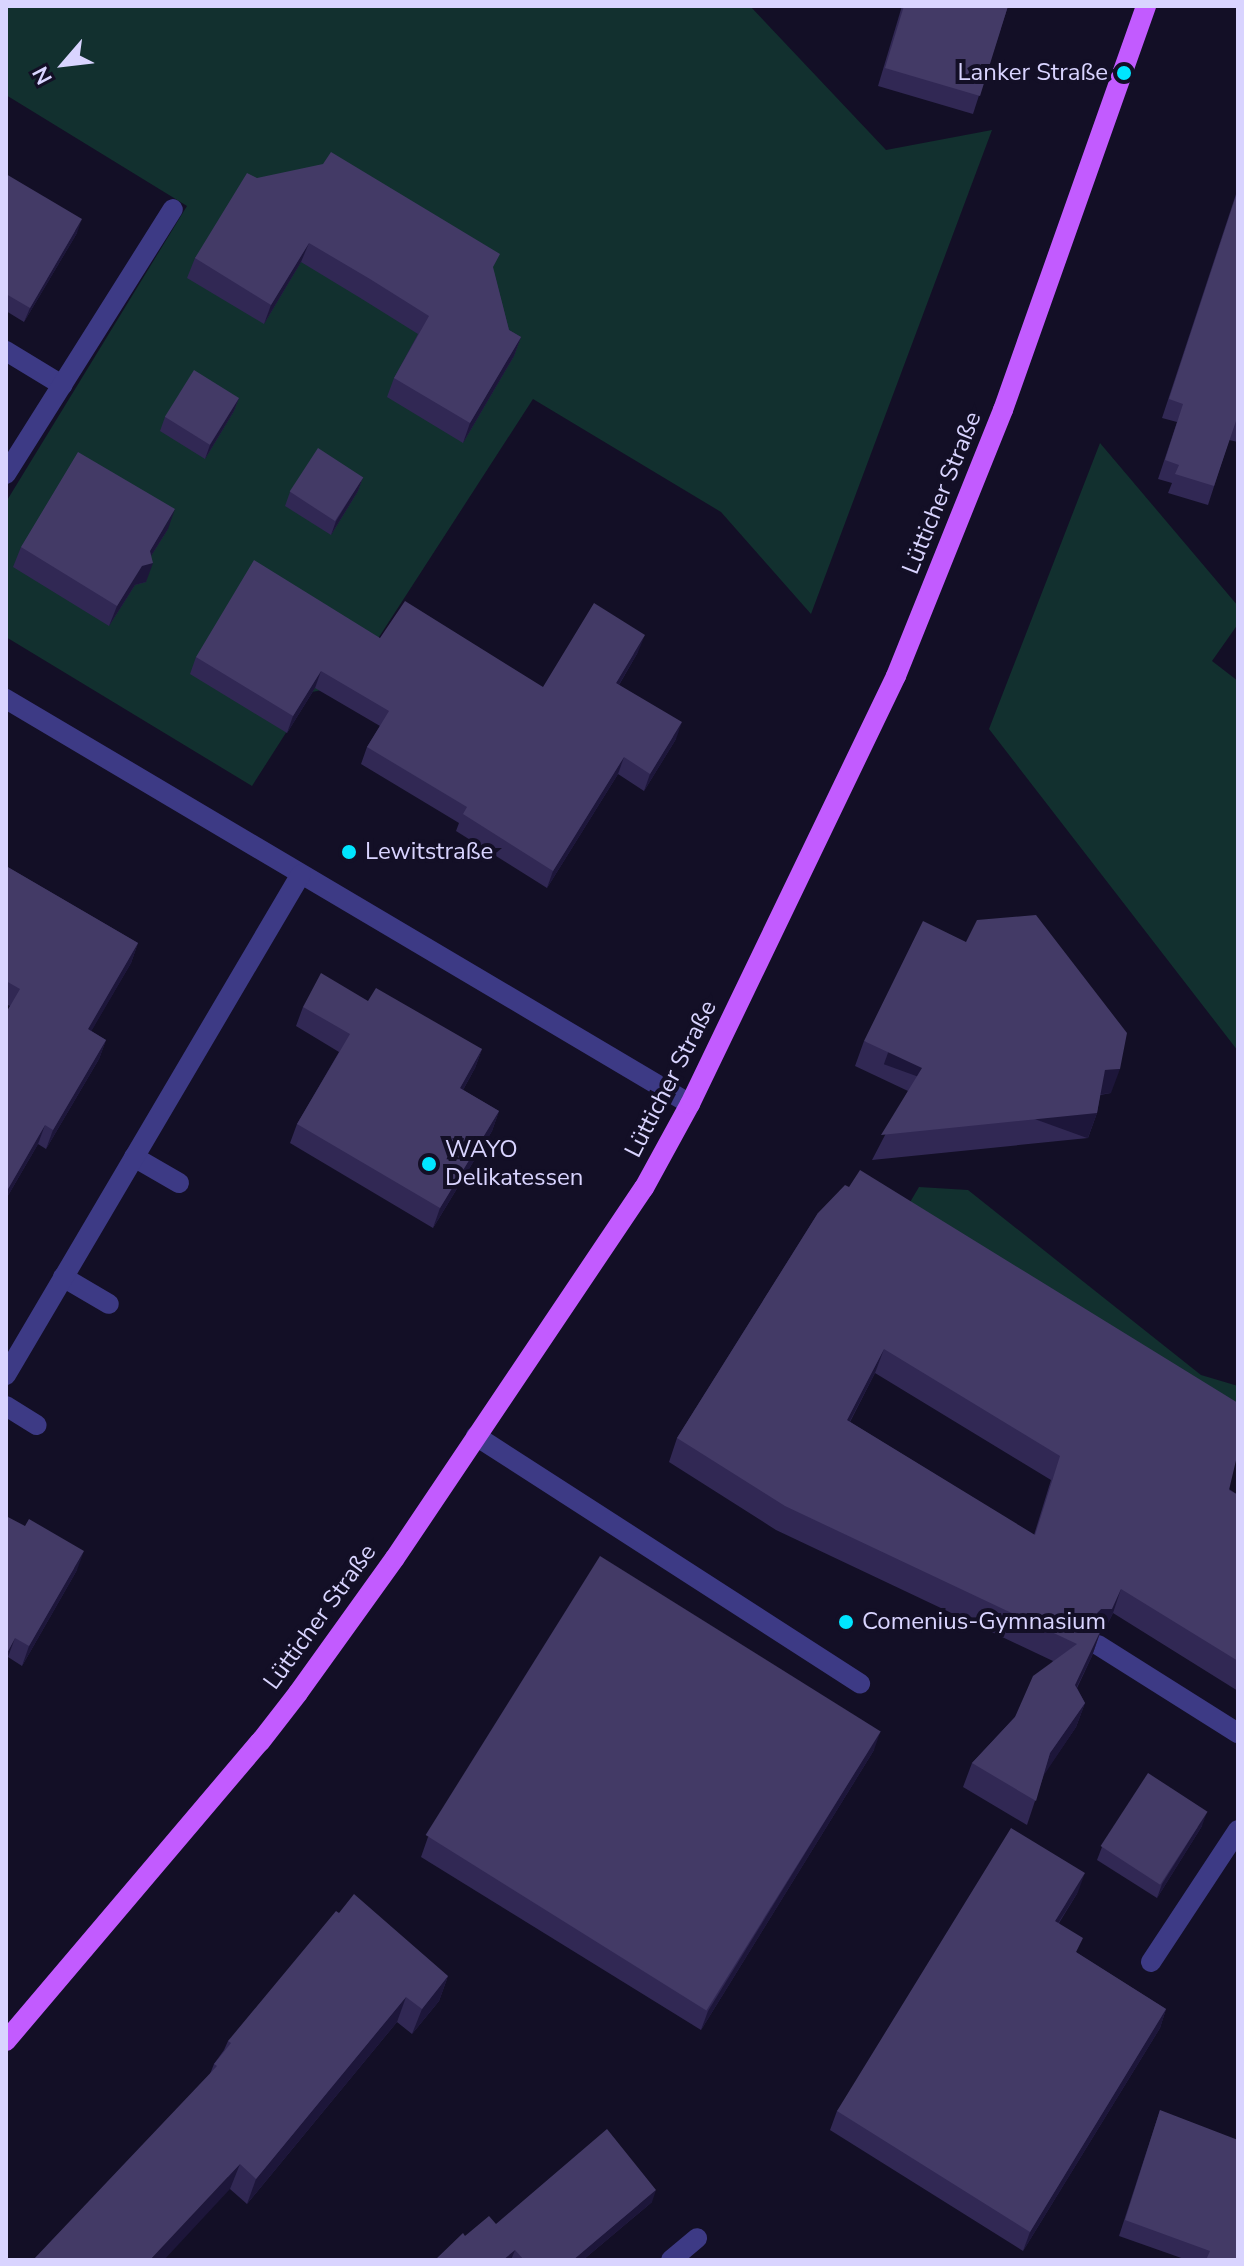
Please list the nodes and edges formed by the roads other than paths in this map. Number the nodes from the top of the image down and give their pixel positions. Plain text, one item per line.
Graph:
1 (1146, 6) edge
2 (173, 209) dead end
3 (6, 351) edge
4 (62, 385) junction
5 (6, 474) edge
6 (6, 699) edge
7 (301, 874) junction
8 (690, 1104) junction
9 (134, 1157) junction
10 (179, 1183) dead end
11 (63, 1277) junction
12 (109, 1304) dead end
13 (6, 1375) edge
14 (6, 1406) edge
15 (37, 1425) dead end
16 (476, 1436) junction
17 (1098, 1645) edge
18 (860, 1683) dead end
19 (1238, 1733) edge
20 (1238, 1830) edge
21 (1151, 1962) dead end
22 (6, 2041) edge
23 (697, 2238) dead end
24 (671, 2260) edge

1 - 8 main road, Lütticher Straße
2 - 4 street
3 - 4 street
4 - 5 street
6 - 7 street
7 - 8 street
7 - 9 street
8 - 16 main road, Lütticher Straße
9 - 10 street
9 - 11 street
11 - 12 street
11 - 13 street
14 - 15 street
16 - 18 street
16 - 22 main road, Lütticher Straße
17 - 19 street
20 - 21 street
23 - 24 street

